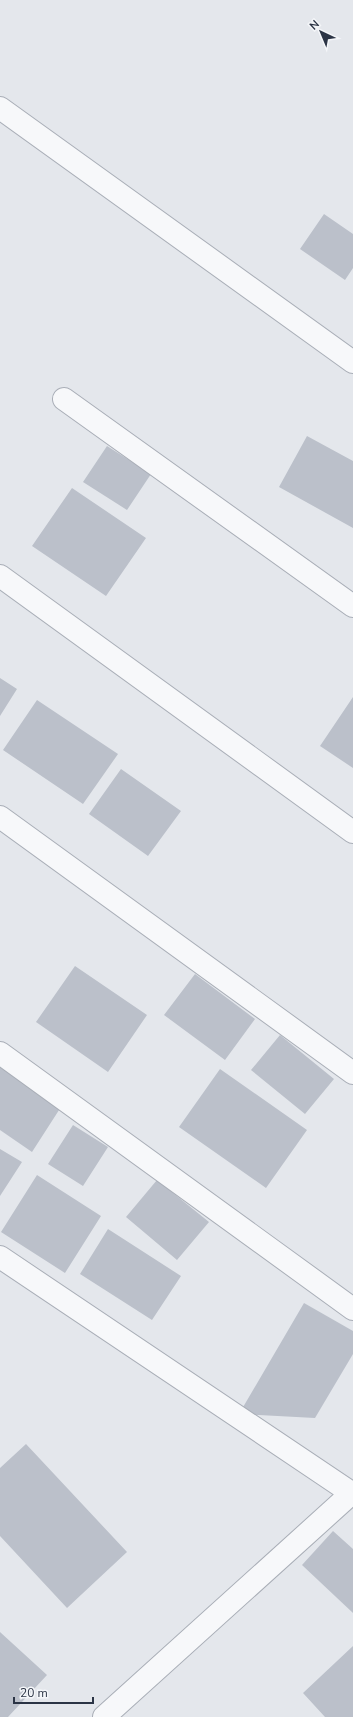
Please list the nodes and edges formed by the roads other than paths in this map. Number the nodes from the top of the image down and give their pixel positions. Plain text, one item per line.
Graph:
1 (0, 108) edge
2 (353, 362) edge
3 (64, 399) dead end
4 (0, 576) edge
5 (353, 606) edge
6 (0, 817) edge
7 (353, 832) edge
8 (0, 1053) edge
9 (353, 1073) edge
10 (0, 1257) edge
11 (353, 1309) edge
12 (353, 1493) edge
13 (104, 1717) edge

1 - 2 street
3 - 5 street
4 - 7 street
6 - 9 street
8 - 11 street
10 - 12 street
12 - 13 street

